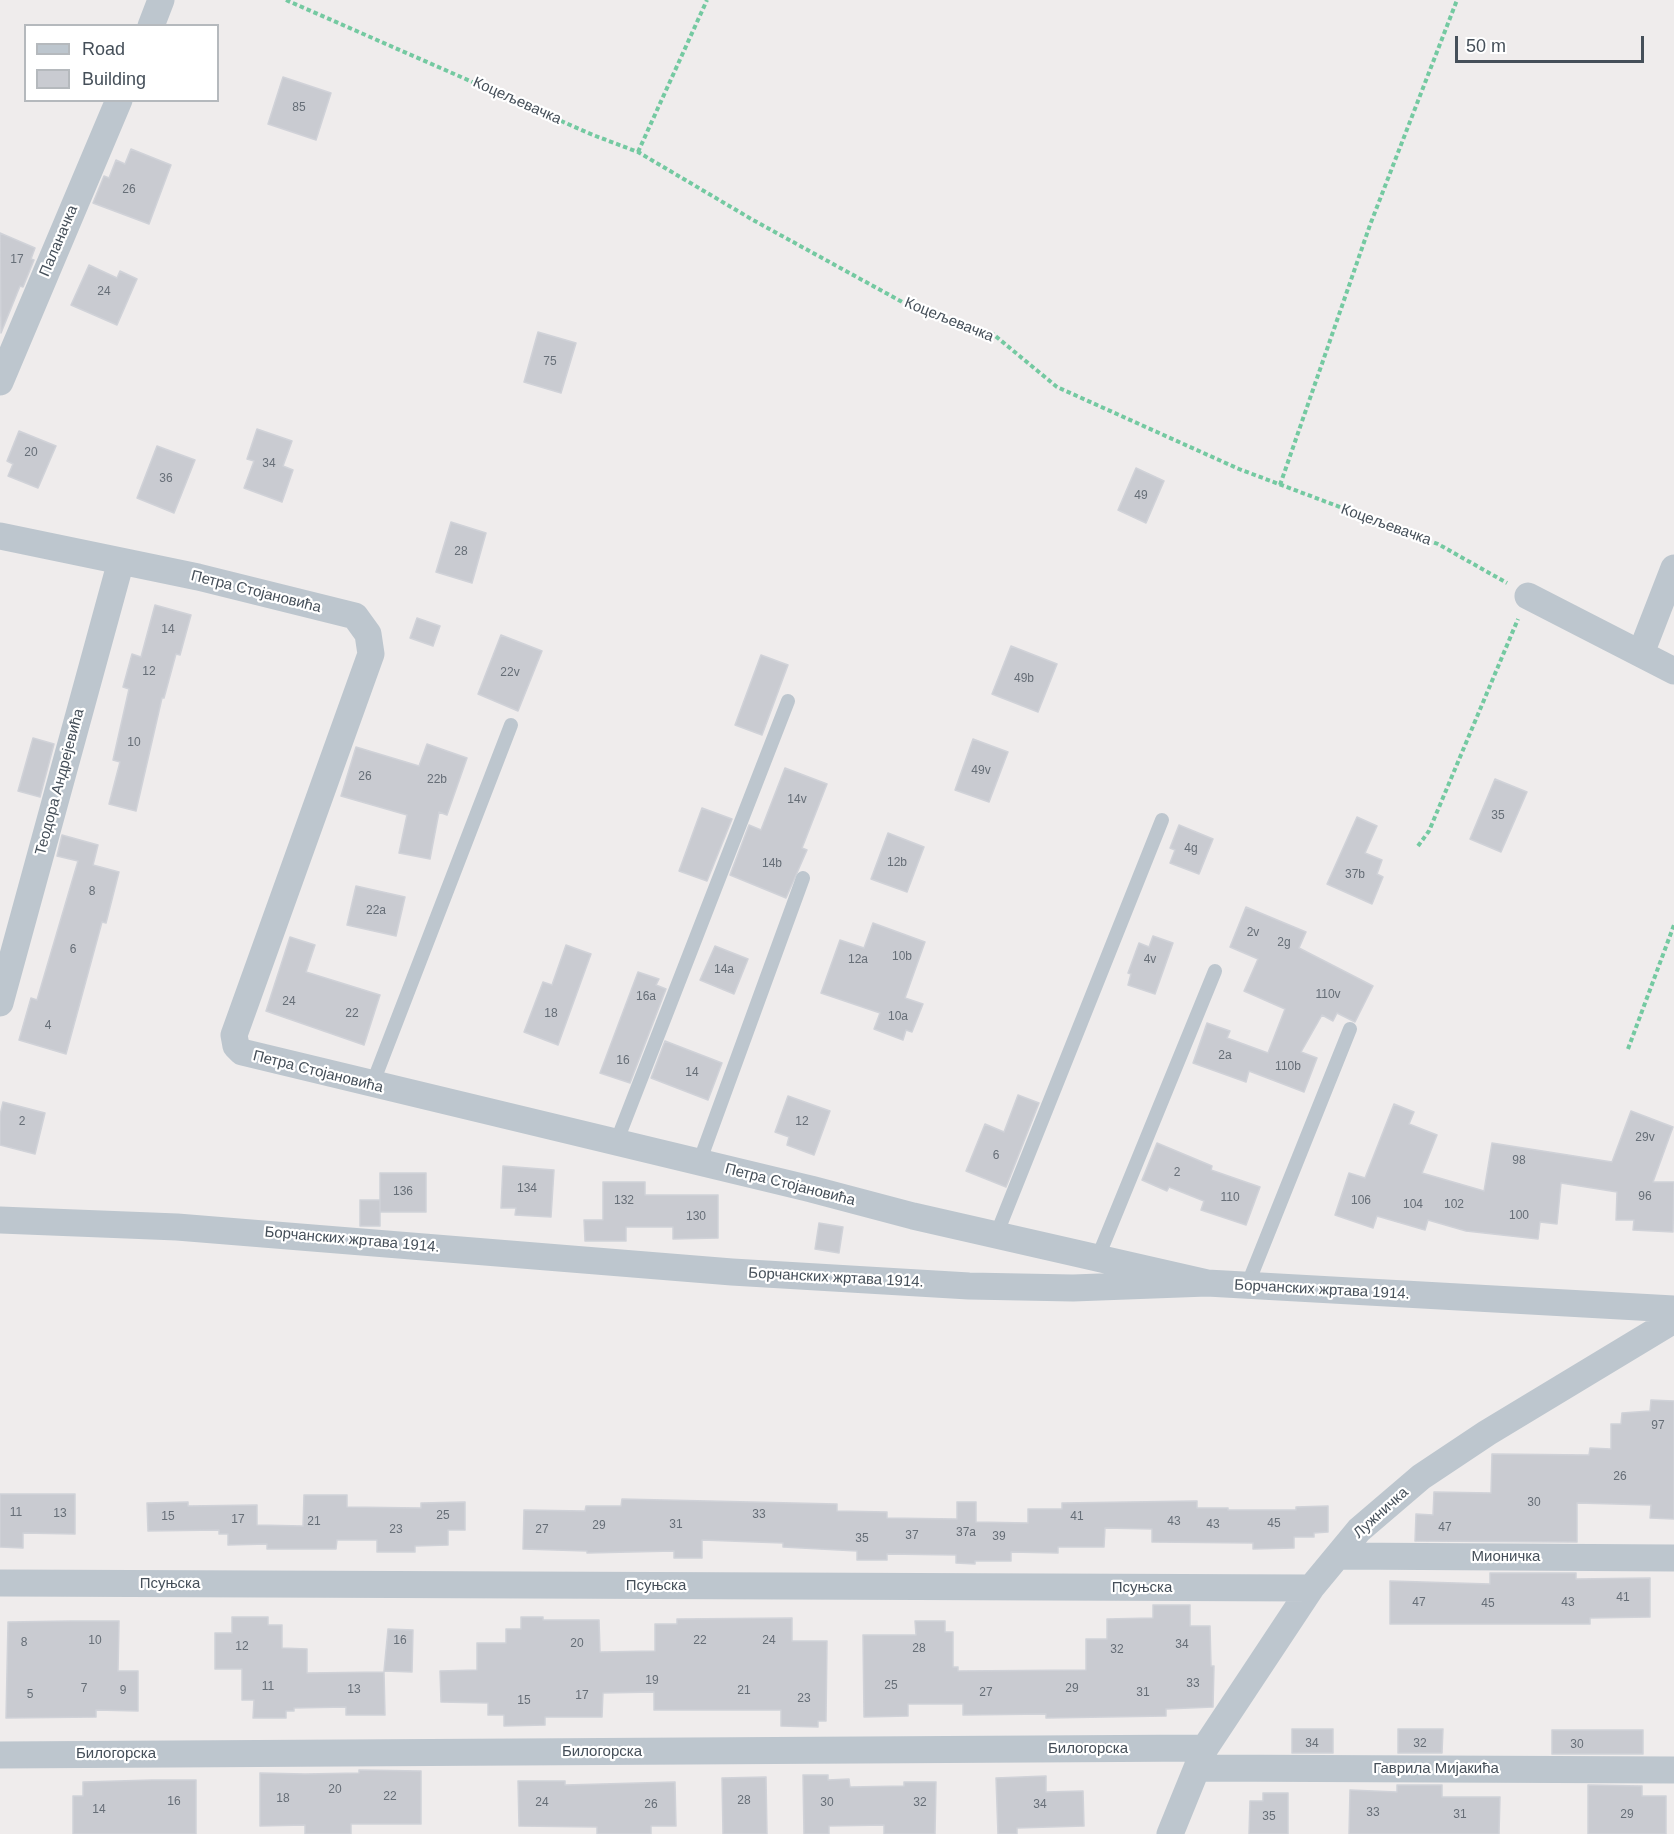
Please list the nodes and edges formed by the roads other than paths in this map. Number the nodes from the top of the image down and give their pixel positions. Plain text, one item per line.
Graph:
1 (161, 0) edge
2 (152, 24) edge
3 (118, 102) edge
4 (0, 382) edge
5 (0, 536) edge
6 (121, 561) junction
7 (1674, 568) edge
8 (1527, 596) road end
9 (1641, 653) junction
10 (1674, 672) edge
11 (788, 700) dead end
12 (511, 725) dead end
13 (1162, 820) dead end
14 (803, 878) dead end
15 (1215, 971) dead end
16 (0, 1003) edge
17 (1350, 1029) dead end
18 (372, 1085) junction
19 (616, 1143) junction
20 (699, 1162) junction
21 (0, 1220) edge
22 (997, 1233) junction
23 (1098, 1257) junction
24 (1207, 1283) junction
25 (1247, 1286) junction
26 (1674, 1309) edge
27 (1674, 1320) edge
28 (1338, 1556) junction
29 (1674, 1558) edge
30 (0, 1583) edge
31 (1311, 1588) junction
32 (0, 1755) edge
33 (1201, 1758) junction
34 (1674, 1770) edge
35 (1170, 1834) edge

1 - 2 street
3 - 4 street, Паланачка
5 - 6 street, Петра Стојановића
6 - 16 street, Теодора Андрејевића
6 - 18 street, Петра Стојановића
7 - 9 street
8 - 9 street
9 - 10 street
11 - 19 lane
12 - 18 lane
13 - 22 lane
14 - 20 lane
15 - 23 lane
17 - 25 lane
18 - 19 street, Петра Стојановића
19 - 20 street, Петра Стојановића
20 - 22 street, Петра Стојановића
21 - 24 street, Борчанских жртава 1914.
22 - 23 street, Петра Стојановића
23 - 24 street, Петра Стојановића
24 - 25 street, Борчанских жртава 1914.
25 - 26 street, Борчанских жртава 1914.
27 - 28 street, Лужничка
28 - 29 street, Мионичка
28 - 31 street, Лужничка
30 - 31 street, Псуњска
31 - 33 street, Лужничка
32 - 33 street, Билогорска
33 - 34 street, Гаврила Мијакића
33 - 35 street, Лужничка

